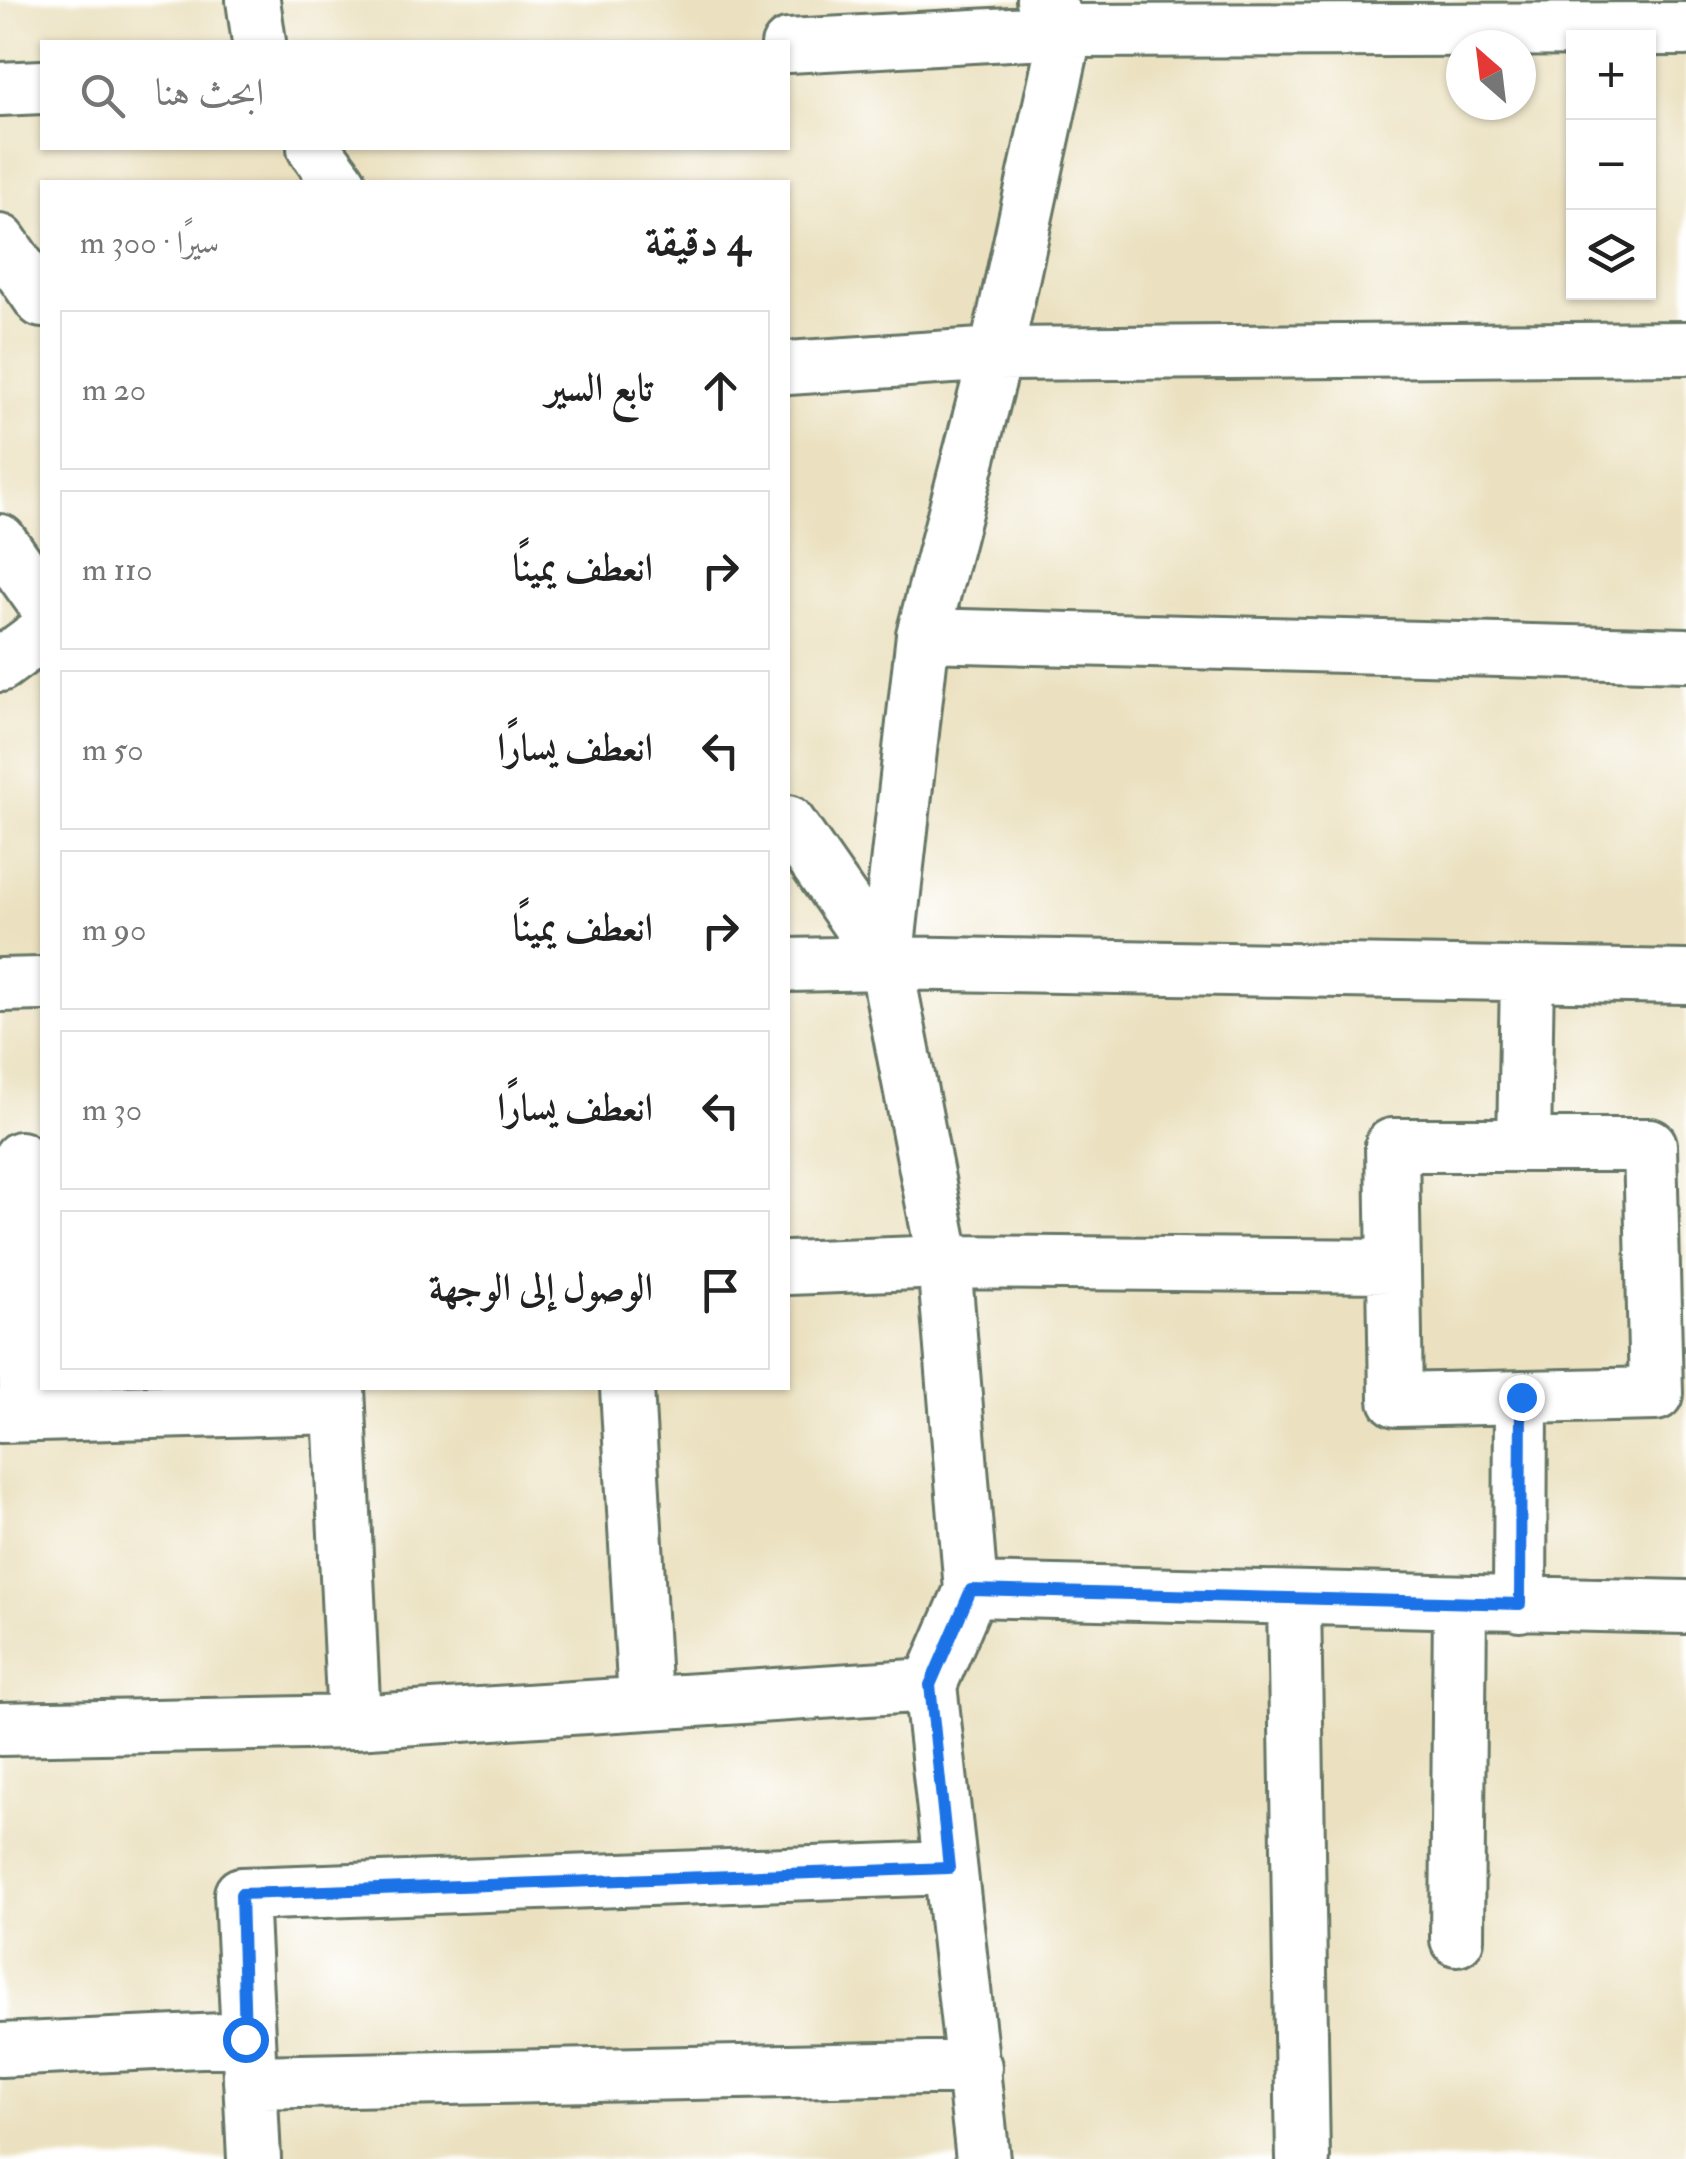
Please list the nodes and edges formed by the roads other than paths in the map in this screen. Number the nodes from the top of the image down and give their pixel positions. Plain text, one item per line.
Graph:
1 (253, 0) edge
2 (1120, 15) edge
3 (1331, 15) edge
4 (1567, 15) edge
5 (1054, 16) edge
6 (1686, 29) edge
7 (258, 40) edge
8 (790, 46) edge
9 (40, 87) edge
10 (0, 89) edge
11 (315, 150) edge
12 (338, 180) edge
13 (0, 241) edge
14 (40, 298) edge
15 (1686, 348) edge
16 (996, 354) junction
17 (790, 368) edge
18 (0, 542) edge
19 (40, 597) edge
20 (923, 634) junction
21 (40, 635) edge
22 (1686, 655) edge
23 (0, 665) edge
24 (790, 825) edge
25 (886, 963) junction
26 (790, 965) edge
27 (1527, 975) junction
28 (1686, 977) edge
29 (40, 984) edge
30 (0, 985) edge
31 (1524, 1145) junction
32 (20, 1158) dead end
33 (944, 1262) junction
34 (1669, 1263) edge
35 (1392, 1266) junction
36 (790, 1268) edge
37 (628, 1390) edge
38 (339, 1397) edge
39 (1521, 1397) junction
40 (13, 1416) edge
41 (971, 1590) junction
42 (1294, 1600) junction
43 (1460, 1603) junction
44 (1520, 1604) junction
45 (1686, 1606) edge
46 (930, 1685) junction
47 (645, 1701) junction
48 (354, 1722) junction
49 (0, 1729) edge
50 (949, 1868) junction
51 (1457, 1939) dead end
52 (0, 2050) edge
53 (248, 2060) junction
54 (975, 2067) junction
55 (254, 2159) edge
56 (984, 2159) edge
57 (1303, 2159) edge

1 - 7 street
2 - 3 street
2 - 5 street
3 - 4 street
4 - 6 street
5 - 8 street
5 - 16 street
9 - 10 street
11 - 12 street
13 - 14 street
15 - 16 street
16 - 17 street
16 - 20 street
18 - 19 street
20 - 22 street
20 - 25 street
21 - 23 street
24 - 25 street
25 - 26 street
25 - 27 street
25 - 33 street
27 - 28 street
27 - 31 street
29 - 30 street
31 - 34 street
31 - 35 street
32 - 40 street
33 - 35 street
33 - 36 street
33 - 41 street
34 - 39 street
35 - 39 street
37 - 47 street
38 - 40 street
38 - 48 street
39 - 44 street
41 - 42 street
41 - 46 street
42 - 43 street
42 - 57 street
43 - 44 street
43 - 51 street
44 - 45 street
46 - 47 street
46 - 50 street
47 - 48 street
48 - 49 street
50 - 53 street
50 - 54 street
52 - 53 street
53 - 54 street
53 - 55 street
54 - 56 street

